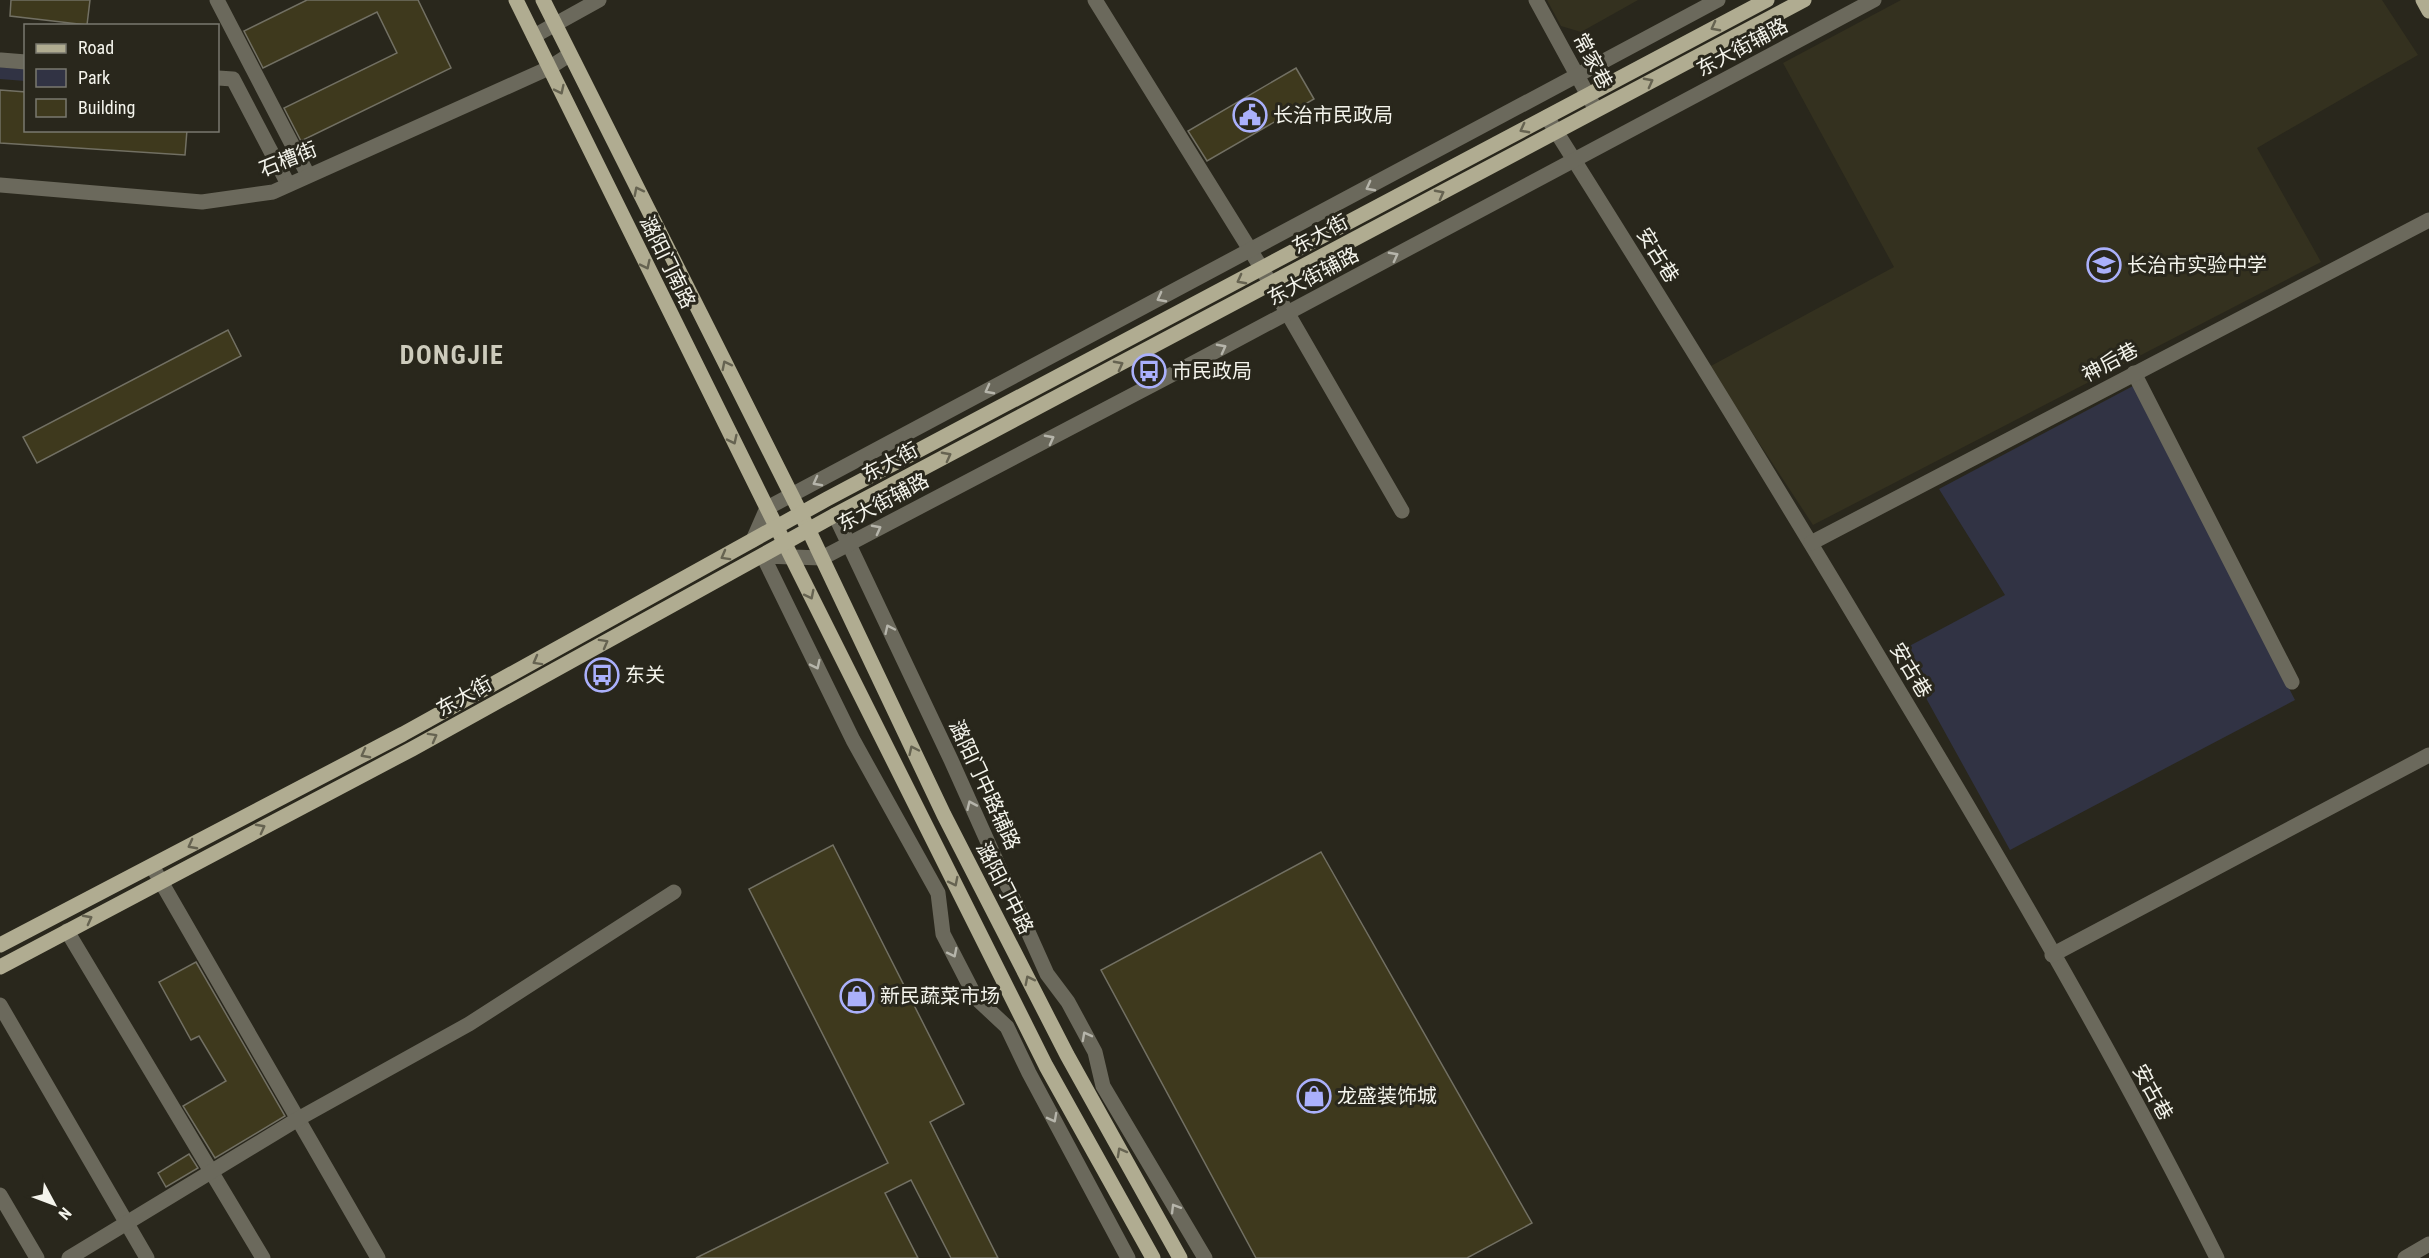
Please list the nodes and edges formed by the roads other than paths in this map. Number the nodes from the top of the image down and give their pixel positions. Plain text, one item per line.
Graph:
1 (217, 0) edge
2 (516, 0) edge
3 (543, 0) edge
4 (599, 0) edge
5 (1095, 0) edge
6 (1536, 0) edge
7 (1718, 0) edge
8 (1767, 0) edge
9 (1804, 0) edge
10 (1874, 0) edge
11 (2422, 0) edge
12 (2429, 11) edge
13 (554, 24) junction
14 (534, 36) junction
15 (569, 55) junction
16 (1, 60) edge
17 (24, 62) edge
18 (549, 68) junction
19 (1577, 76) junction
20 (219, 78) edge
21 (1587, 95) junction
22 (1596, 110) junction
23 (1547, 117) junction
24 (1556, 132) junction
25 (1574, 160) junction
26 (308, 175) junction
27 (288, 184) junction
28 (0, 185) edge
29 (2429, 220) edge
30 (1251, 250) junction
31 (1262, 269) junction
32 (1270, 284) junction
33 (1287, 313) junction
34 (2134, 373) junction
35 (792, 495) junction
36 (767, 508) junction
37 (1402, 511) dead end
38 (801, 514) junction
39 (836, 515) junction
40 (776, 527) junction
41 (809, 530) junction
42 (753, 540) junction
43 (784, 543) junction
44 (1811, 543) junction
45 (849, 544) junction
46 (763, 556) junction
47 (792, 557) junction
48 (822, 558) junction
49 (2292, 682) dead end
50 (2429, 755) edge
51 (152, 866) junction
52 (160, 881) junction
53 (674, 892) dead end
54 (67, 931) junction
55 (0, 945) edge
56 (2052, 954) junction
57 (0, 967) edge
58 (0, 1005) edge
59 (298, 1119) junction
60 (212, 1172) junction
61 (0, 1195) edge
62 (126, 1223) junction
63 (2429, 1244) edge
64 (37, 1258) edge
65 (69, 1258) edge
66 (147, 1258) edge
67 (263, 1258) edge
68 (378, 1258) edge
69 (1128, 1258) edge
70 (1153, 1258) edge
71 (1180, 1258) edge
72 (1205, 1258) edge
73 (2217, 1258) edge
74 (2405, 1258) edge

1 - 26 street
2 - 14 main road, 潞阳门南路
3 - 13 main road, 潞阳门南路
4 - 13 street
5 - 30 street
6 - 19 street, 常家巷
7 - 19 street
8 -> 21 main road, 东大街
22 -> 9 main road, 东大街
10 - 25 street, 东大街辅路
11 - 12 main road
13 - 14 street
13 - 15 main road, 潞阳门南路
14 - 18 main road, 潞阳门南路
15 - 18 street, 石槽街
35 -> 15 main road, 潞阳门南路
16 - 17 street
18 - 26 street, 石槽街
18 -> 36 main road, 潞阳门南路
19 - 21 street, 常家巷
19 -> 30 street
20 - 27 street
21 - 22 street, 常家巷
21 - 23 main road, 东大街
22 - 24 main road, 东大街
23 - 24 street, 安古巷
23 -> 31 main road, 东大街
24 - 25 street, 安古巷
32 -> 24 main road, 东大街
33 -> 25 street, 东大街辅路
25 - 44 street, 安古巷
26 - 27 street, 石槽街
27 - 28 street, 石槽街
29 - 34 street, 神后巷
30 - 31 street
30 -> 35 street
31 - 32 street
31 -> 38 main road, 东大街
32 - 33 street
39 -> 32 main road, 东大街
33 - 37 street
45 -> 33 street, 东大街辅路
34 - 44 street, 神后巷
34 - 49 street
35 - 36 street
35 - 38 main road, 潞阳门南路
36 - 40 main road, 潞阳门南路
36 - 42 street
38 - 40 main road, 东大街
38 - 41 main road, 潞阳门南路
39 - 41 main road, 东大街
39 - 45 street, 潞阳门中路辅路
40 - 42 main road, 东大街
40 - 43 main road, 潞阳门南路
41 - 43 main road, 东大街
41 - 48 main road, 潞阳门中路
42 -> 51 main road, 东大街
43 - 46 main road, 东大街
43 - 47 main road
44 - 56 street, 安古巷
45 - 48 street, 东大街辅路
72 -> 45 street, 潞阳门中路辅路
46 - 47 street, 东大街辅路
52 -> 46 main road, 东大街
46 -> 69 street
47 - 48 street, 东大街辅路
47 -> 70 main road
71 -> 48 main road, 潞阳门中路
50 - 56 street
51 - 52 street
51 - 55 main road, 东大街
54 -> 52 main road, 东大街
52 - 59 street
53 - 59 street
54 - 57 main road, 东大街
54 - 60 street
56 - 73 street, 安古巷
58 - 62 street
59 - 60 street
59 - 68 street
60 - 62 street
60 - 67 street
61 - 64 street
62 - 65 street
62 - 66 street
63 - 74 street

